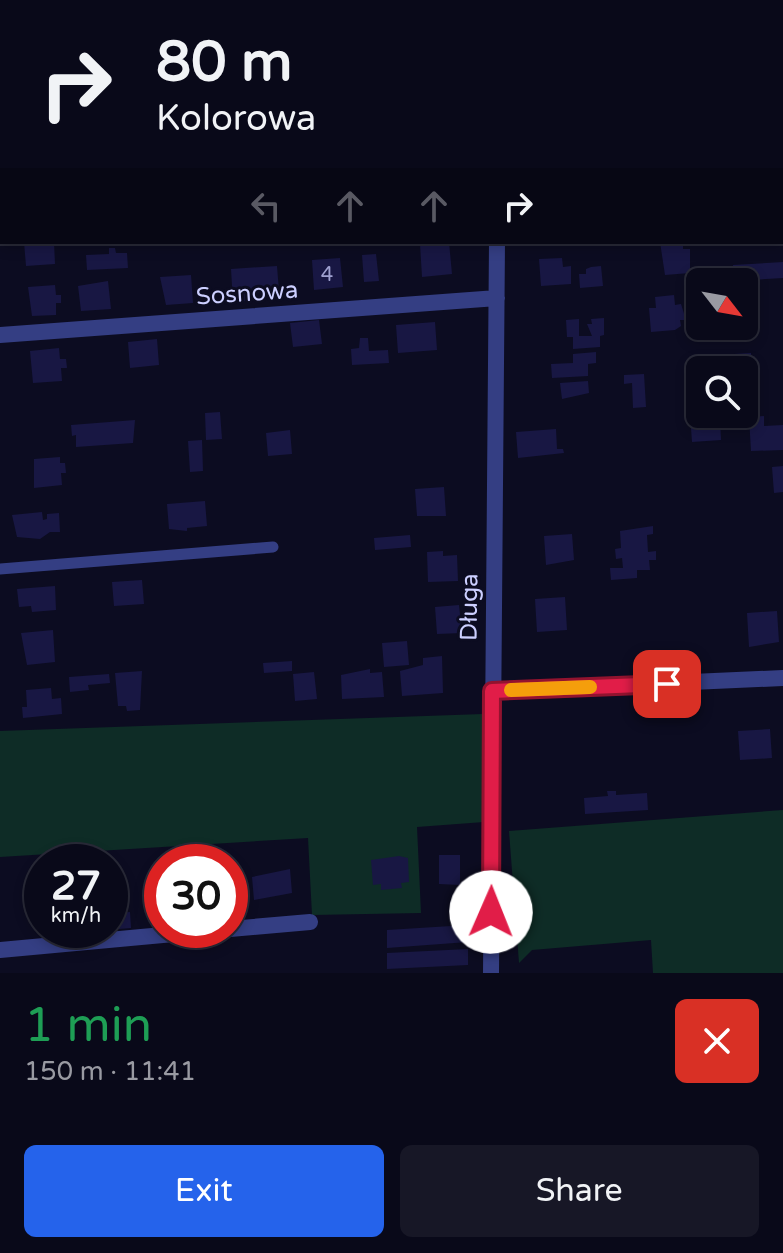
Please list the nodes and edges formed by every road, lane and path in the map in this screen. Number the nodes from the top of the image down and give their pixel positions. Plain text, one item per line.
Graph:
1 (497, 244) edge
2 (497, 298) junction
3 (0, 335) edge
4 (273, 547) dead end
5 (0, 569) edge
6 (783, 678) edge
7 (492, 691) junction
8 (310, 922) dead end
9 (248, 927) edge
10 (144, 937) edge
11 (0, 950) edge
12 (491, 973) edge

1 - 2 street, Długa
2 - 3 street, Sosnowa
2 - 7 street, Długa
4 - 5 lane
6 - 7 street
7 - 12 street, Długa
8 - 9 street
10 - 11 street

